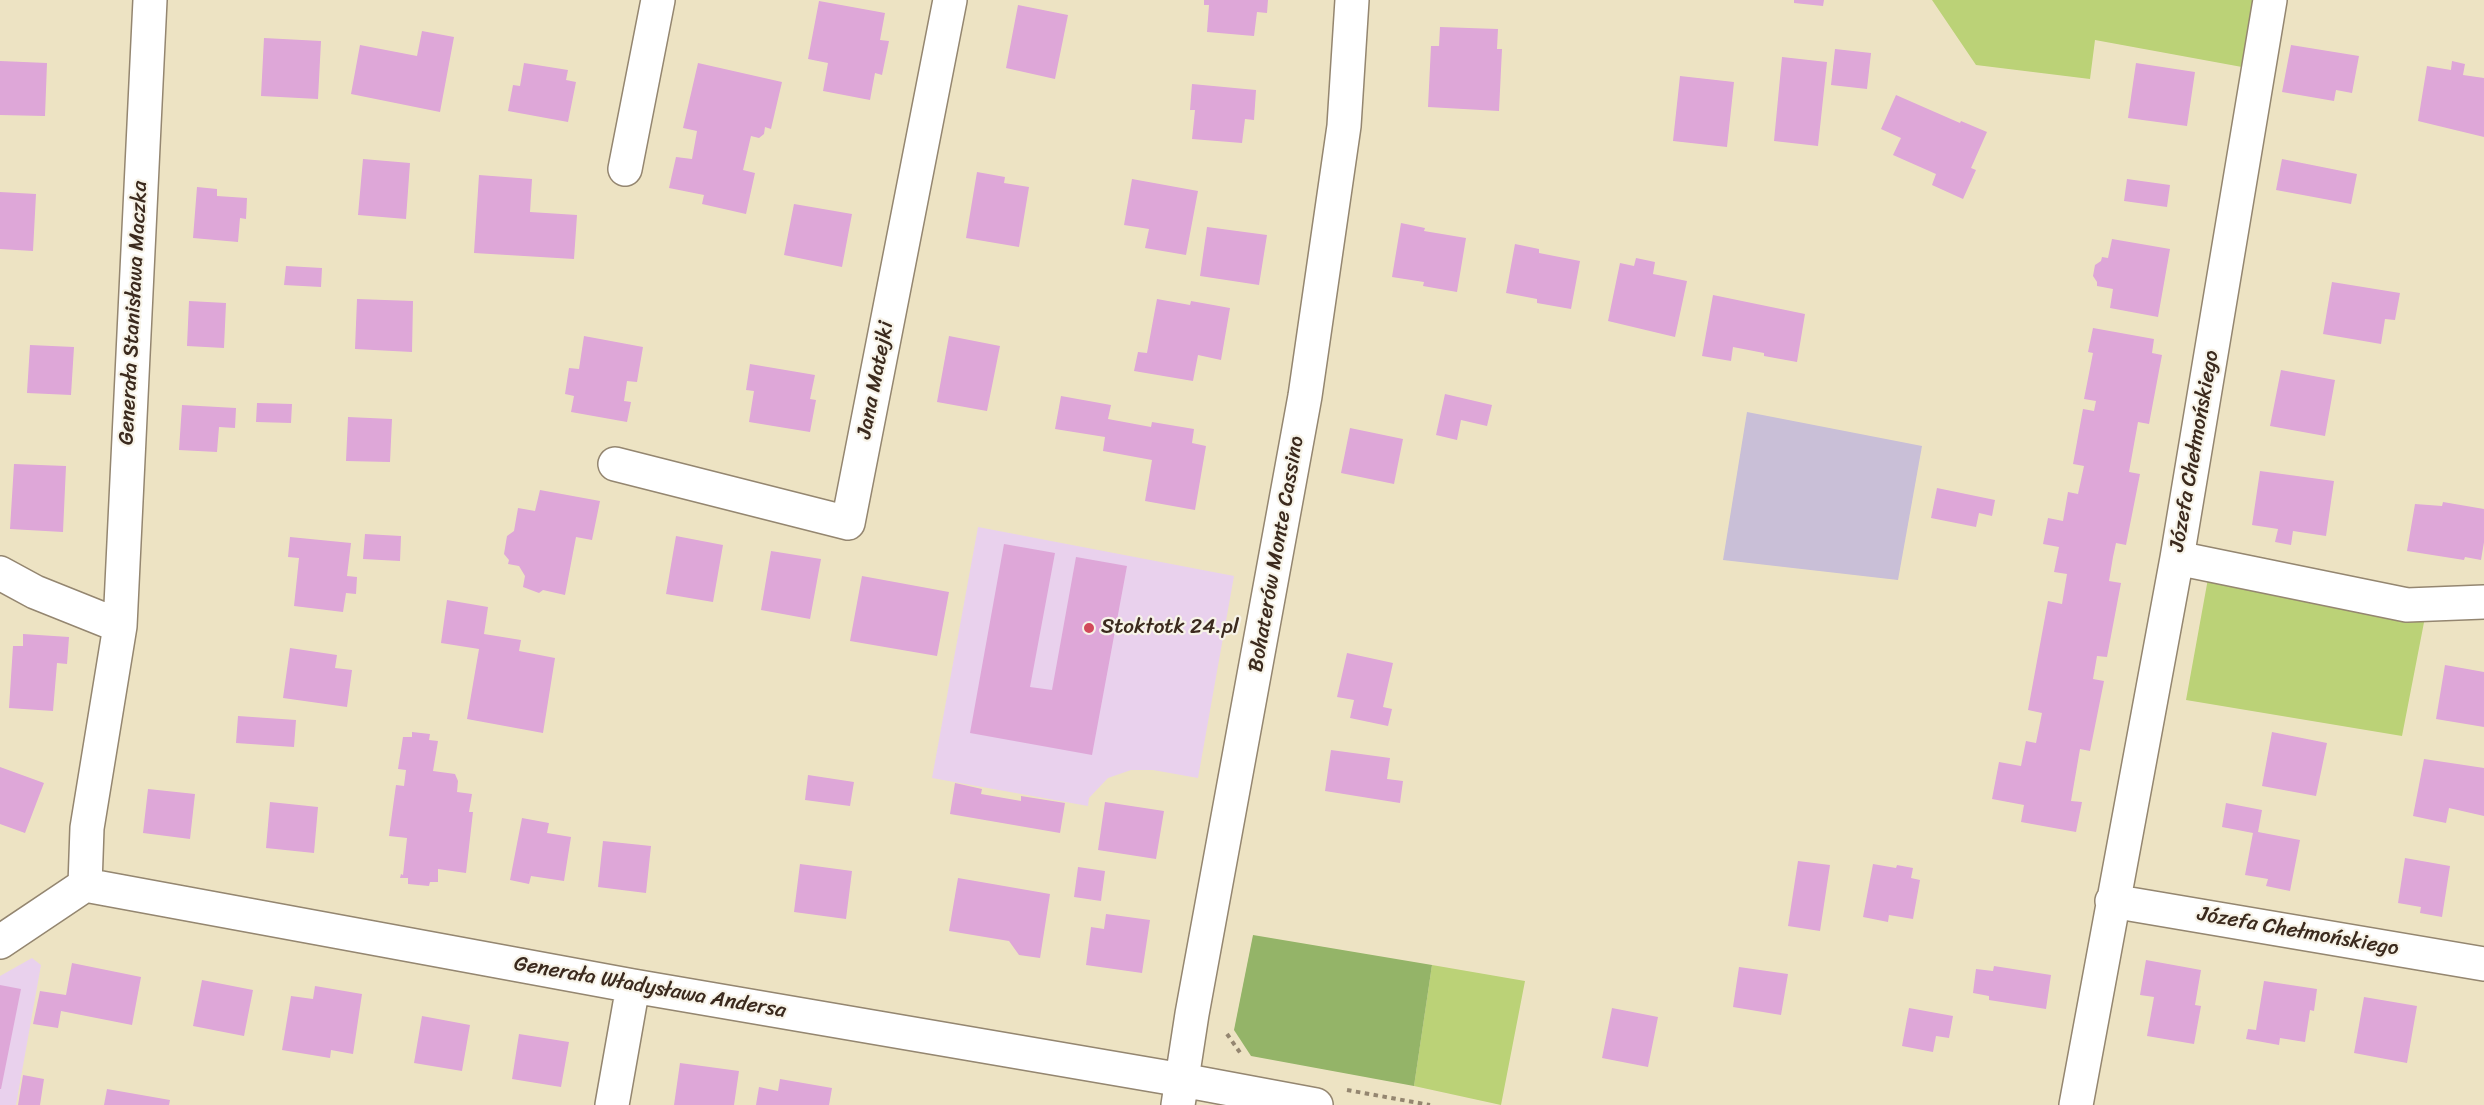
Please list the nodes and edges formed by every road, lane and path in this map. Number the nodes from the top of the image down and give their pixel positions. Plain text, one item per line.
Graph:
1 (150, 0) edge
2 (658, 0) edge
3 (950, 0) edge
4 (1352, 0) edge
5 (2271, 0) edge
6 (625, 170) dead end
7 (615, 464) dead end
8 (2177, 558) junction
9 (0, 573) edge
10 (2484, 602) edge
11 (120, 626) junction
12 (85, 885) junction
13 (2112, 901) junction
14 (0, 942) edge
15 (2484, 964) edge
16 (633, 986) junction
17 (1180, 1093) edge
18 (612, 1105) edge
19 (1316, 1105) edge
20 (2076, 1105) edge

1 - 11 street, Generała Stanisława Maczka
2 - 6 street
3 - 7 street, Jana Matejki
4 - 17 street, Bohaterów Monte Cassino
5 - 8 street, Józefa Chełmońskiego
8 - 10 street
8 - 13 street, Józefa Chełmońskiego
9 - 11 street
11 - 12 street, Generała Stanisława Maczka
12 - 14 street
12 - 16 street, Generała Władysława Andersa
13 - 15 street, Józefa Chełmońskiego
13 - 20 street, Józefa Chełmońskiego
16 - 17 street, Generała Władysława Andersa
16 - 18 street
17 - 19 street, Generała Władysława Andersa

